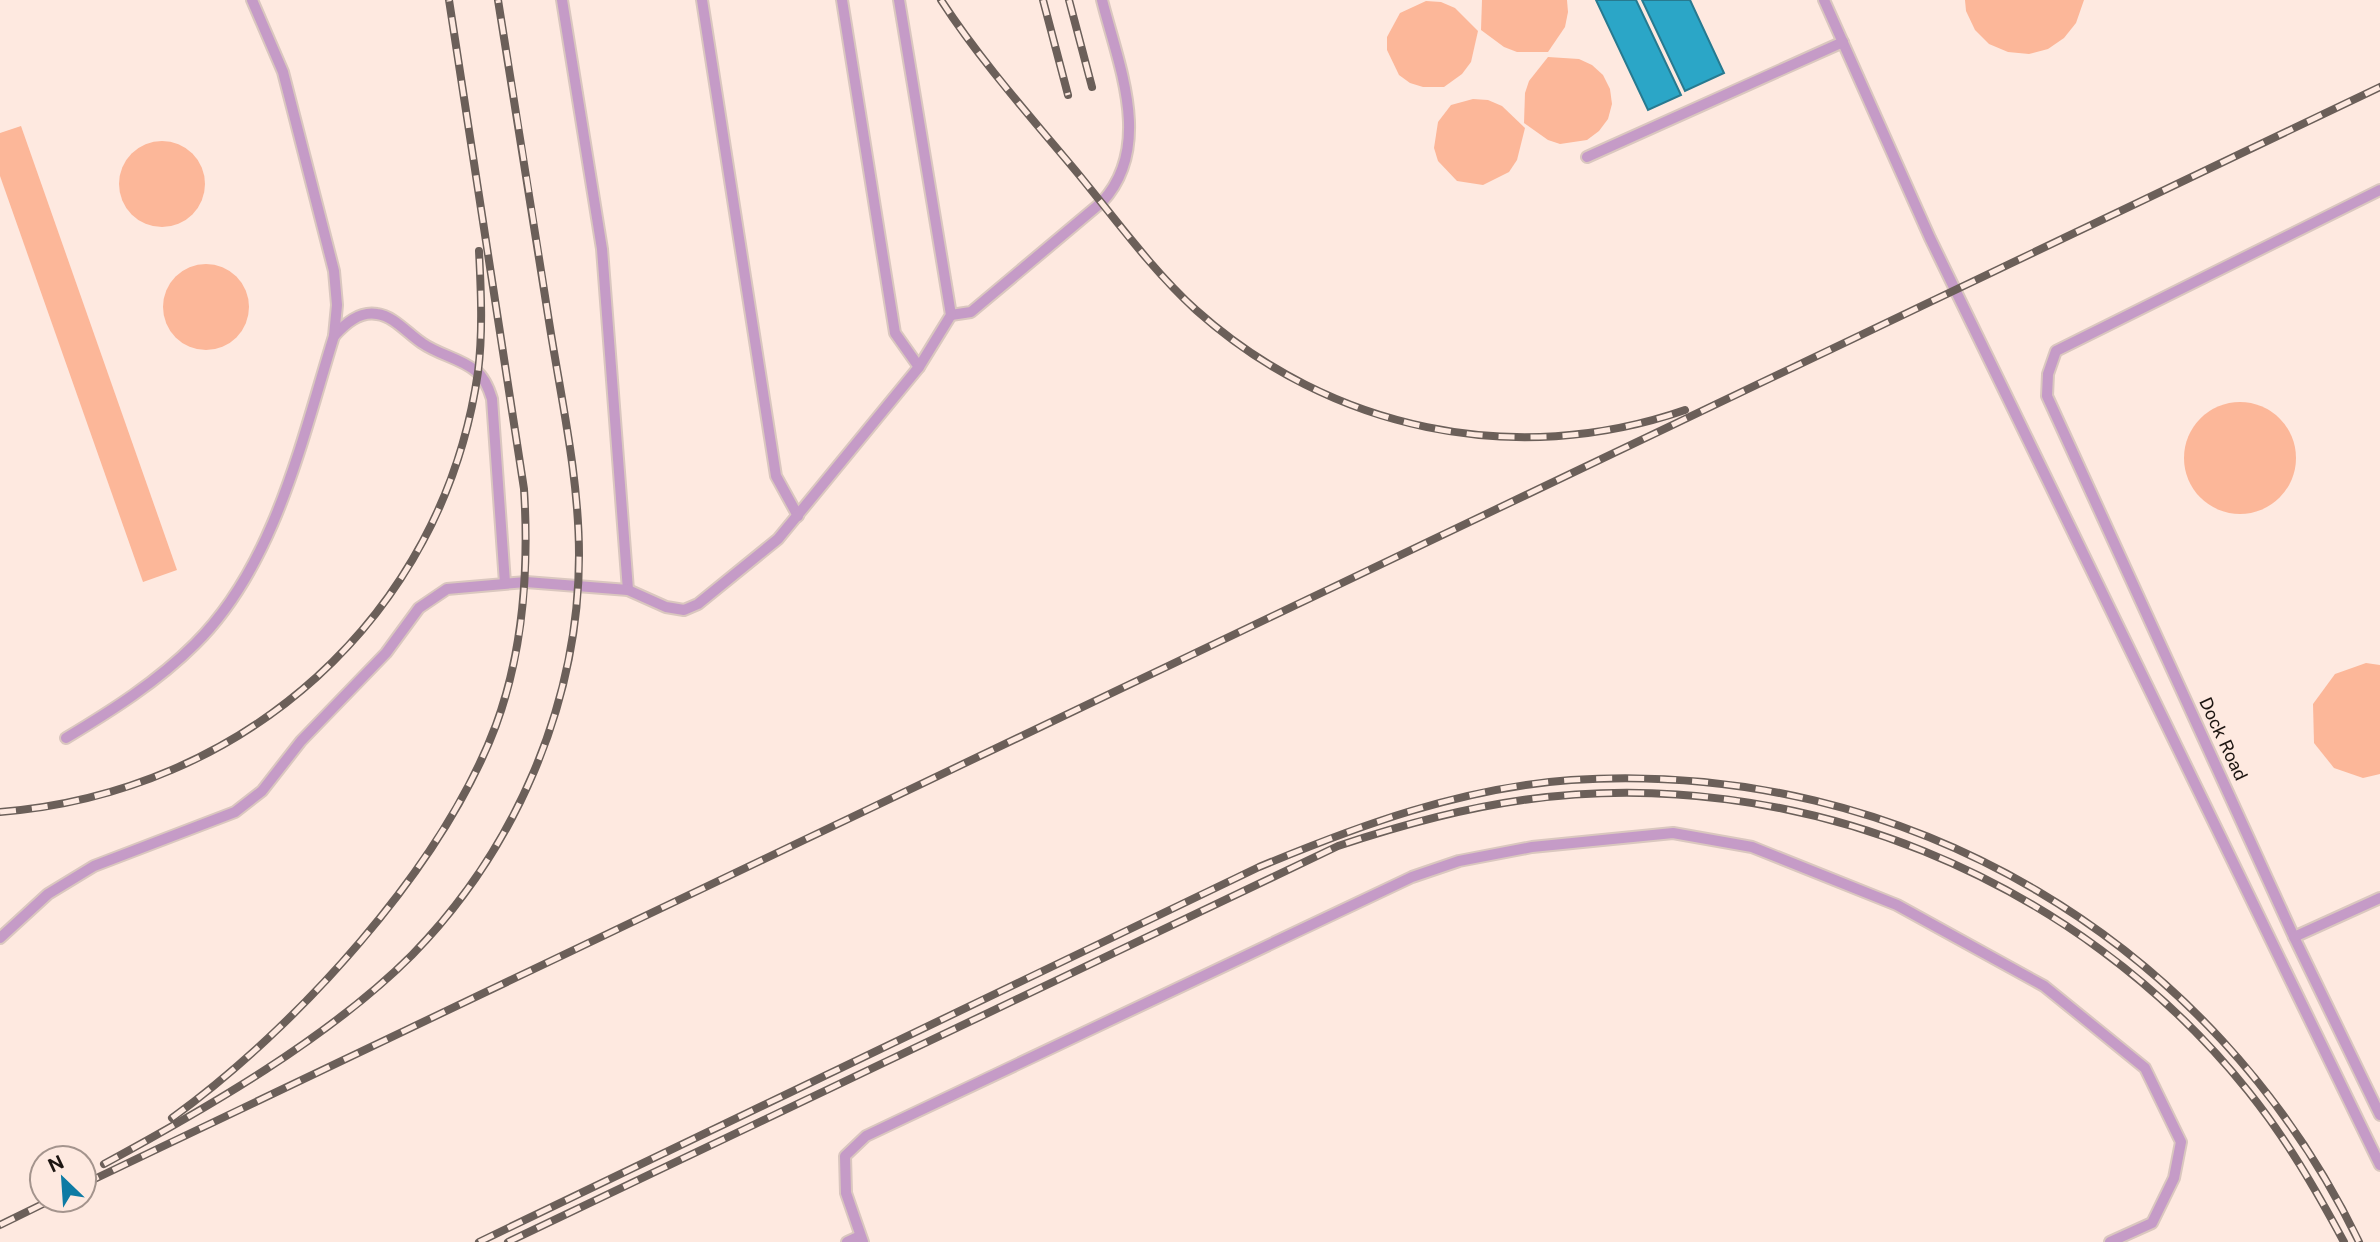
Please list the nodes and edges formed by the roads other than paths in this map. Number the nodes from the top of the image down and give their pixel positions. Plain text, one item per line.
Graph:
1 (252, 0) edge
2 (562, 0) edge
3 (702, 0) edge
4 (842, 0) edge
5 (899, 0) edge
6 (1101, 0) edge
7 (1824, 0) edge
8 (1843, 42) junction
9 (1587, 158) dead end
10 (2380, 190) edge
11 (951, 315) junction
12 (334, 336) junction
13 (919, 367) junction
14 (798, 516) junction
15 (505, 583) junction
16 (628, 590) junction
17 (66, 738) dead end
18 (2380, 898) edge
19 (2294, 937) junction
20 (0, 938) edge
21 (2380, 1115) edge
22 (2380, 1165) edge
23 (861, 1239) edge
24 (846, 1242) edge
25 (2110, 1242) edge

1 - 12 lane
2 - 16 lane
3 - 14 lane
4 - 13 lane
5 - 11 lane
6 - 11 lane
7 - 8 lane
8 - 9 lane
8 - 22 lane
10 - 19 lane, Dock Road
11 - 13 lane
12 - 15 lane
12 - 17 lane
13 - 14 lane
14 - 16 lane
15 - 16 lane
15 - 20 lane
18 - 19 lane
19 - 21 lane, Dock Road
23 - 24 lane
23 - 25 lane

